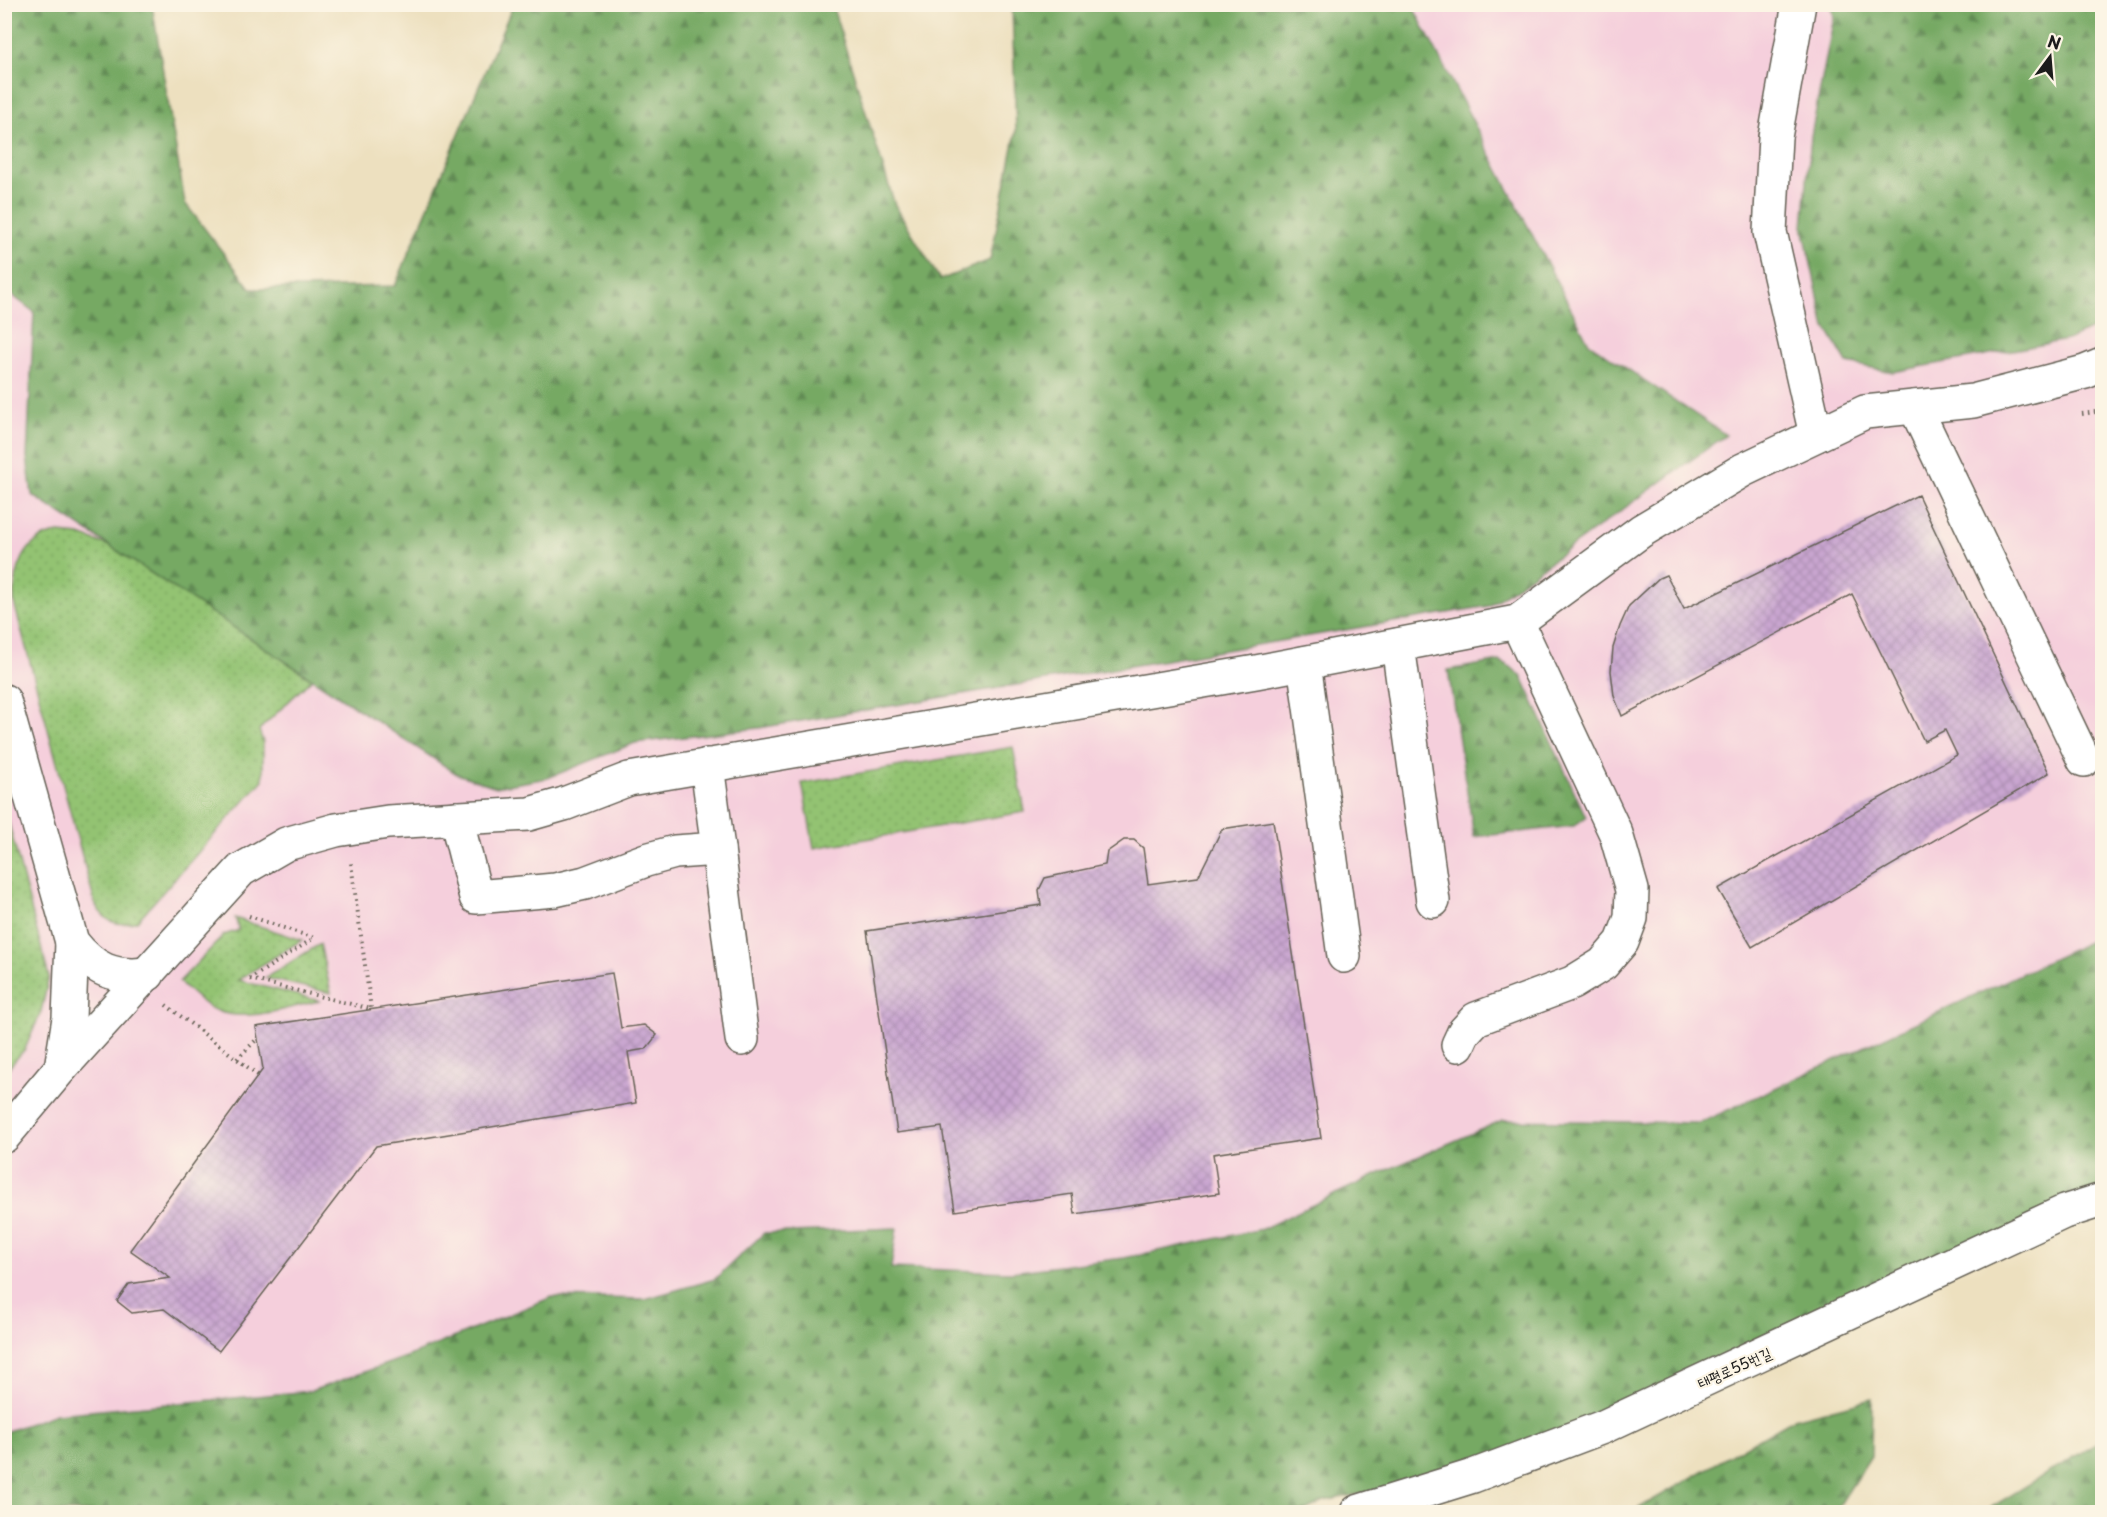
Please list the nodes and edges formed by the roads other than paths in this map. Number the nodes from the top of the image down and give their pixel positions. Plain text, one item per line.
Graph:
1 (1799, 4) edge
2 (2103, 365) edge
3 (1915, 407) junction
4 (1816, 435) junction
5 (1517, 622) junction
6 (1398, 645) junction
7 (1304, 663) junction
8 (4, 702) edge
9 (2084, 760) dead end
10 (707, 765) junction
11 (456, 818) junction
12 (718, 849) junction
13 (1433, 901) dead end
14 (72, 942) junction
15 (1344, 956) dead end
16 (153, 986) junction
17 (742, 1039) dead end
18 (1458, 1045) dead end
19 (61, 1068) junction
20 (4, 1136) edge
21 (2103, 1200) edge
22 (1357, 1512) edge

1 - 4 lane
2 - 3 lane
3 - 4 lane
3 - 9 lane
4 - 5 lane
5 - 6 lane
5 - 18 lane
6 - 7 lane
6 - 13 lane
7 - 10 lane
7 - 15 lane
8 - 14 lane
10 - 11 lane
10 - 12 lane
11 - 12 lane
11 - 16 lane
12 - 17 lane
14 - 16 lane
14 - 19 lane
16 - 19 lane
19 - 20 lane
21 - 22 lane, 태평로55번길

